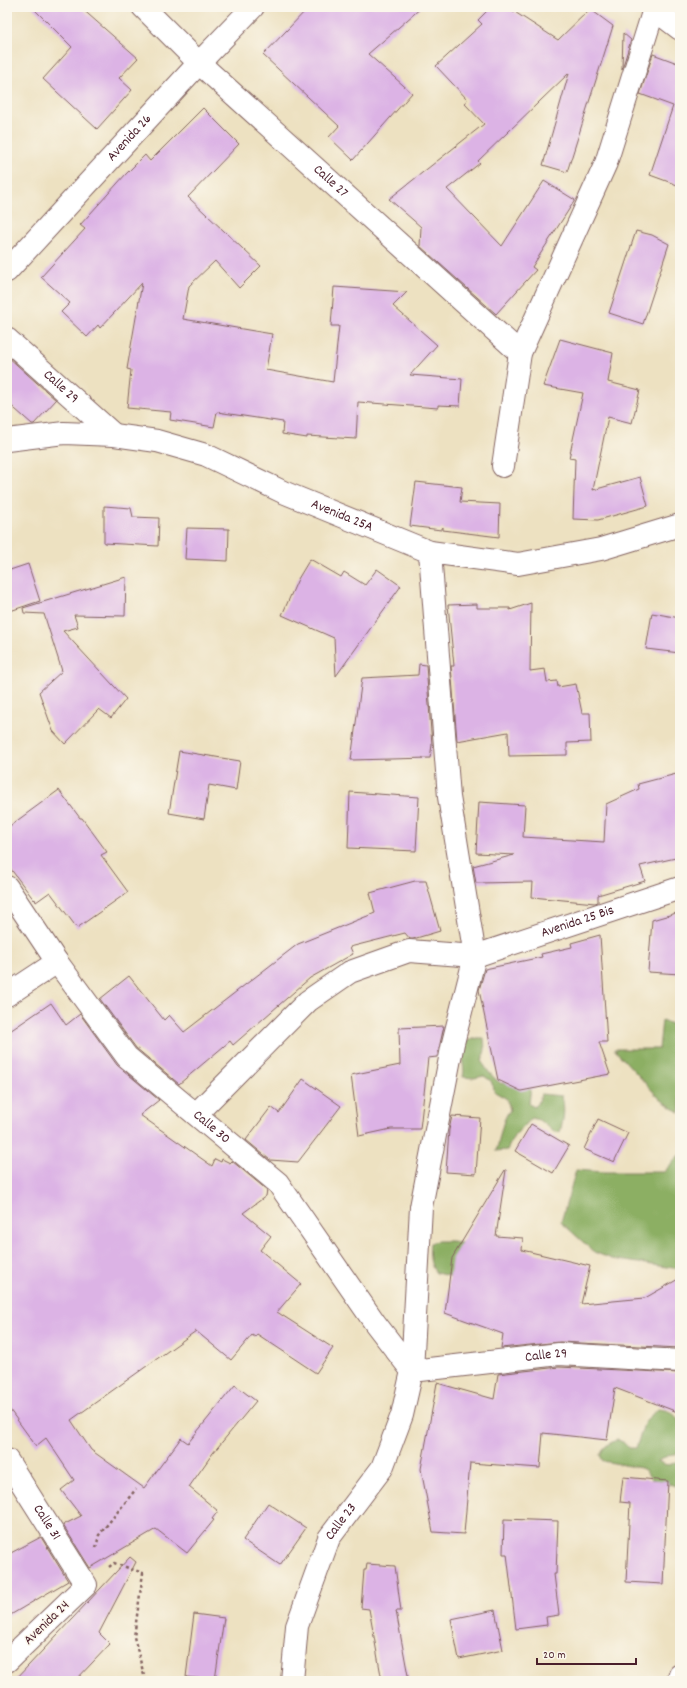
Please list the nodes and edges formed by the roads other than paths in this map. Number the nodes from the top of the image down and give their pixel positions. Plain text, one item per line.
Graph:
1 (143, 7) edge
2 (253, 7) edge
3 (652, 8) edge
4 (680, 29) edge
5 (199, 63) junction
6 (7, 271) edge
7 (7, 339) edge
8 (520, 353) junction
9 (114, 435) junction
10 (7, 440) edge
11 (503, 466) dead end
12 (680, 525) edge
13 (430, 552) junction
14 (7, 887) edge
15 (680, 888) edge
16 (475, 956) junction
17 (57, 962) junction
18 (7, 995) edge
19 (196, 1114) junction
20 (680, 1361) edge
21 (412, 1371) junction
22 (7, 1460) edge
23 (86, 1585) joint
24 (7, 1661) edge
25 (680, 1675) edge
26 (292, 1681) edge
27 (678, 1681) edge

1 - 5 street, Calle 27
2 - 5 street, Avenida 26
3 - 4 street
3 - 8 street
5 - 6 street, Avenida 26
5 - 8 street, Calle 27
7 - 9 street, Calle 29
8 - 11 street
9 - 10 street, Avenida 25A
9 - 13 street, Avenida 25A
12 - 13 street, Avenida 25A
13 - 16 street
14 - 17 street, Calle 30
15 - 16 street, Avenida 25 Bis
16 - 19 street
16 - 21 street, Calle 23
17 - 18 street
17 - 19 street, Calle 30
19 - 21 street, Calle 30
20 - 21 street, Calle 29
21 - 26 street, Calle 23
22 - 23 street, Calle 31
23 - 24 street, Avenida 24
25 - 27 street

